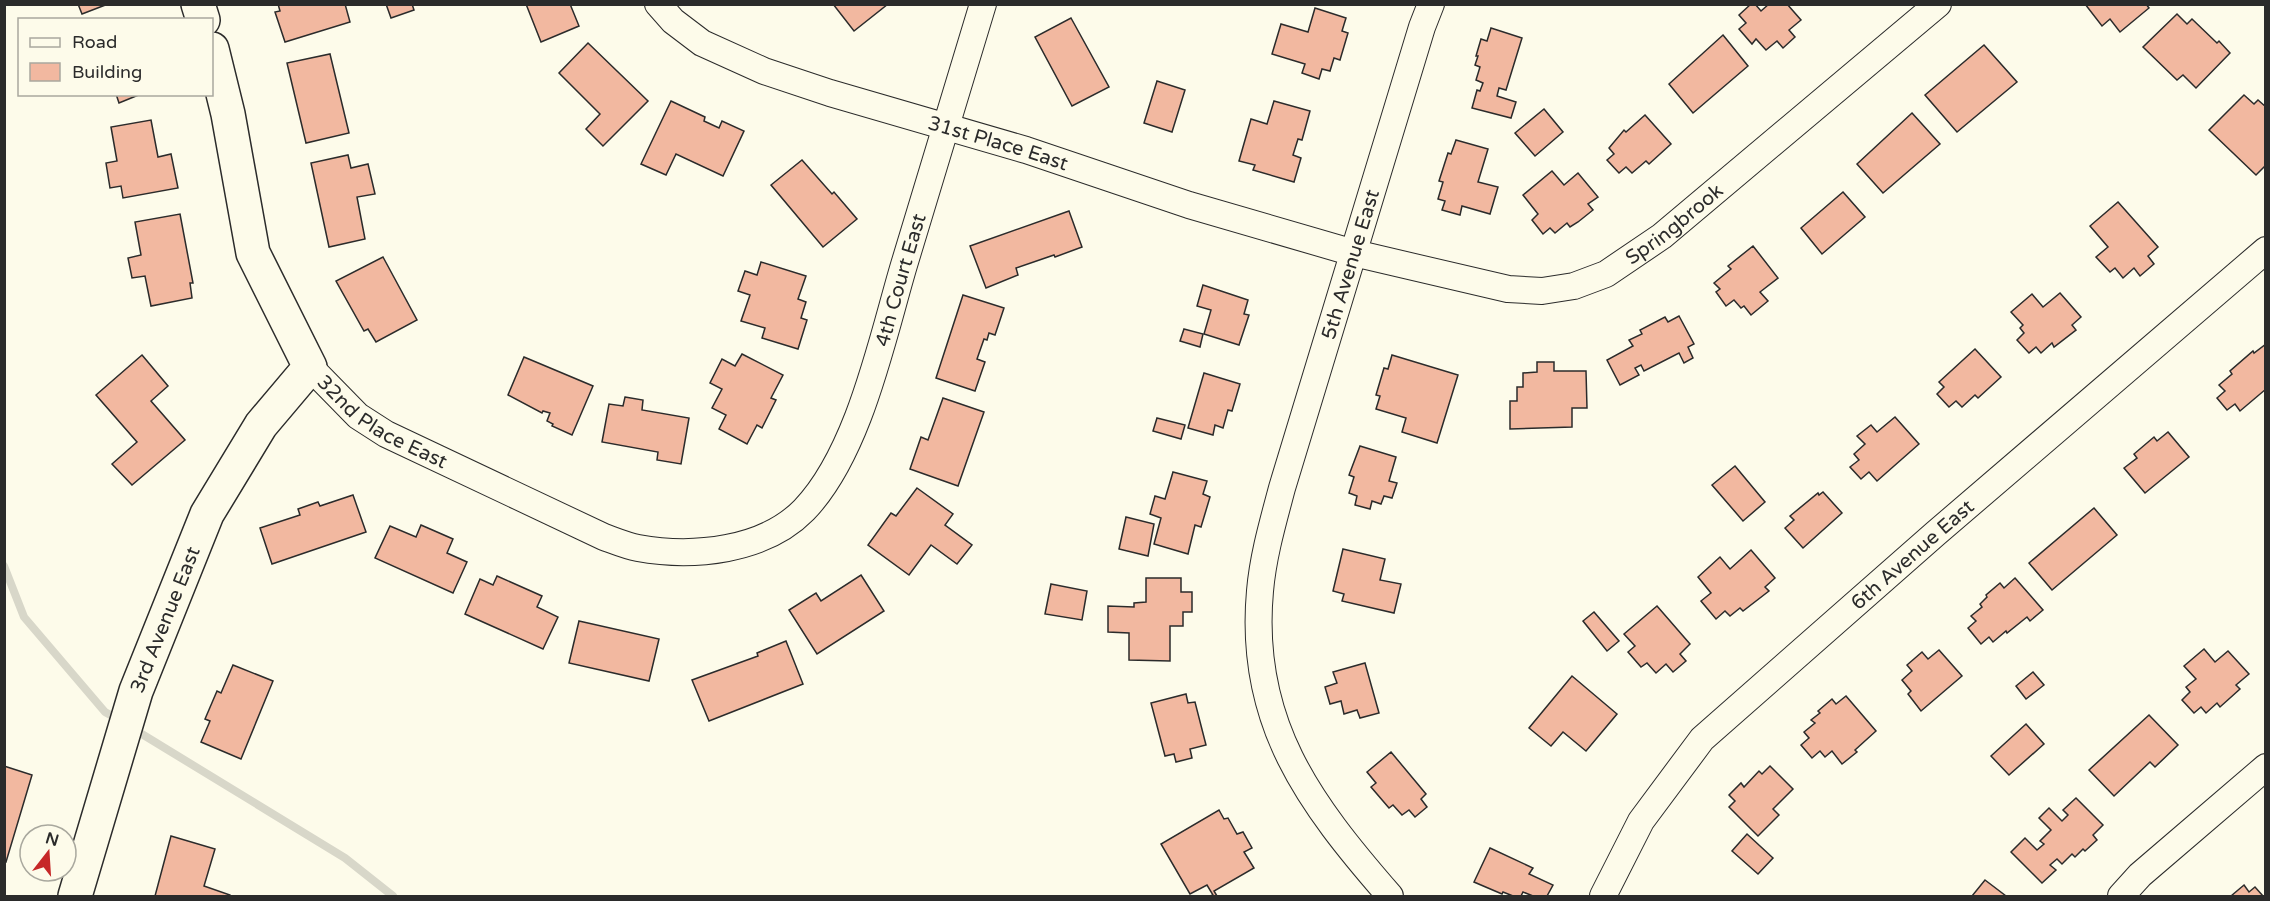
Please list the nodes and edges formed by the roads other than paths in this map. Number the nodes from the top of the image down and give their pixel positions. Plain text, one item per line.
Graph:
1 (658, 4) edge
2 (983, 4) edge
3 (1431, 4) edge
4 (1938, 4) edge
5 (213, 53) edge
6 (945, 127) junction
7 (2265, 250) edge
8 (1354, 253) junction
9 (310, 368) junction
10 (775, 532) joint
11 (2265, 767) edge
12 (75, 897) edge
13 (1390, 897) edge
14 (1603, 897) edge
15 (2121, 897) edge

1 - 6 street, 31st Place East
2 - 6 street, 4th Court East
3 - 8 street, 5th Avenue East
4 - 8 street, Springbrook
5 - 9 street, 32nd Place East
6 - 8 street, 31st Place East
6 - 10 street, 4th Court East
7 - 14 street, 6th Avenue East
8 - 13 street, 5th Avenue East
9 - 10 street, 32nd Place East
9 - 12 street, 3rd Avenue East
11 - 15 street

